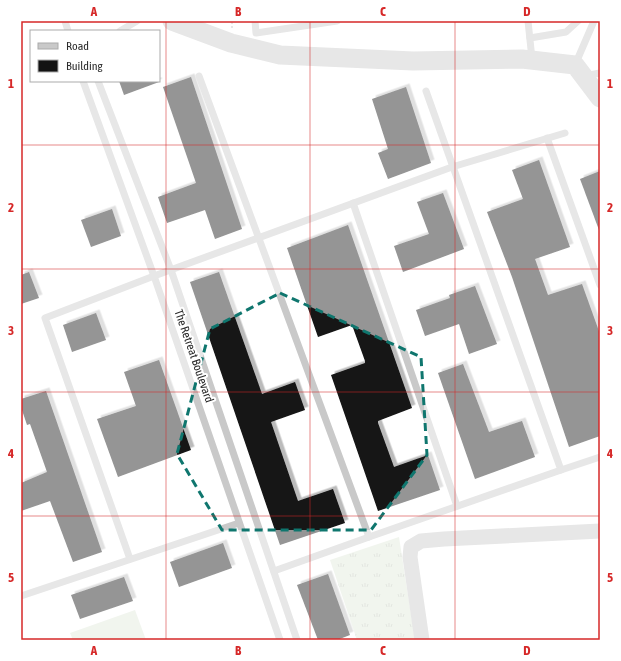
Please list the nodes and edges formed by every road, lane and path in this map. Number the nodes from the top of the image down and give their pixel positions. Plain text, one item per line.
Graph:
1 (137, 21) edge
2 (172, 21) edge
3 (255, 21) edge
4 (337, 21) edge
5 (528, 21) edge
6 (578, 21) edge
7 (594, 21) edge
8 (122, 30) edge
9 (530, 38) junction
10 (532, 60) junction
11 (586, 71) edge
12 (199, 76) dead end
13 (83, 82) edge
14 (98, 82) edge
15 (426, 91) dead end
16 (600, 98) edge
17 (565, 133) dead end
18 (547, 138) junction
19 (452, 167) junction
20 (353, 203) junction
21 (259, 238) junction
22 (171, 270) junction
23 (154, 276) junction
24 (600, 285) edge
25 (600, 457) edge
26 (561, 470) junction
27 (457, 506) junction
28 (239, 523) junction
29 (600, 531) edge
30 (369, 537) junction
31 (130, 559) junction
32 (274, 571) junction
33 (21, 596) edge
34 (280, 640) edge
35 (297, 640) edge
36 (422, 640) edge

1 - 8 lane
2 - 10 street
3 - 4 lane
5 - 9 lane
6 - 9 lane
7 - 11 lane
9 - 10 lane
10 - 11 street
11 - 16 street
12 - 21 lane
13 - 23 lane, The Retreat Boulevard
14 - 22 lane
15 - 19 lane
17 - 18 lane
18 - 19 lane
18 - 24 lane
19 - 20 lane
19 - 26 lane
20 - 21 lane
20 - 27 lane
21 - 22 lane
21 - 30 lane
22 - 23 lane
22 - 32 lane
23 - 28 lane, The Retreat Boulevard
23 - 31 lane
25 - 26 lane
26 - 27 lane
27 - 30 lane
28 - 31 lane
28 - 34 lane, The Retreat Boulevard
29 - 36 street
30 - 32 lane
31 - 33 lane
32 - 35 lane

